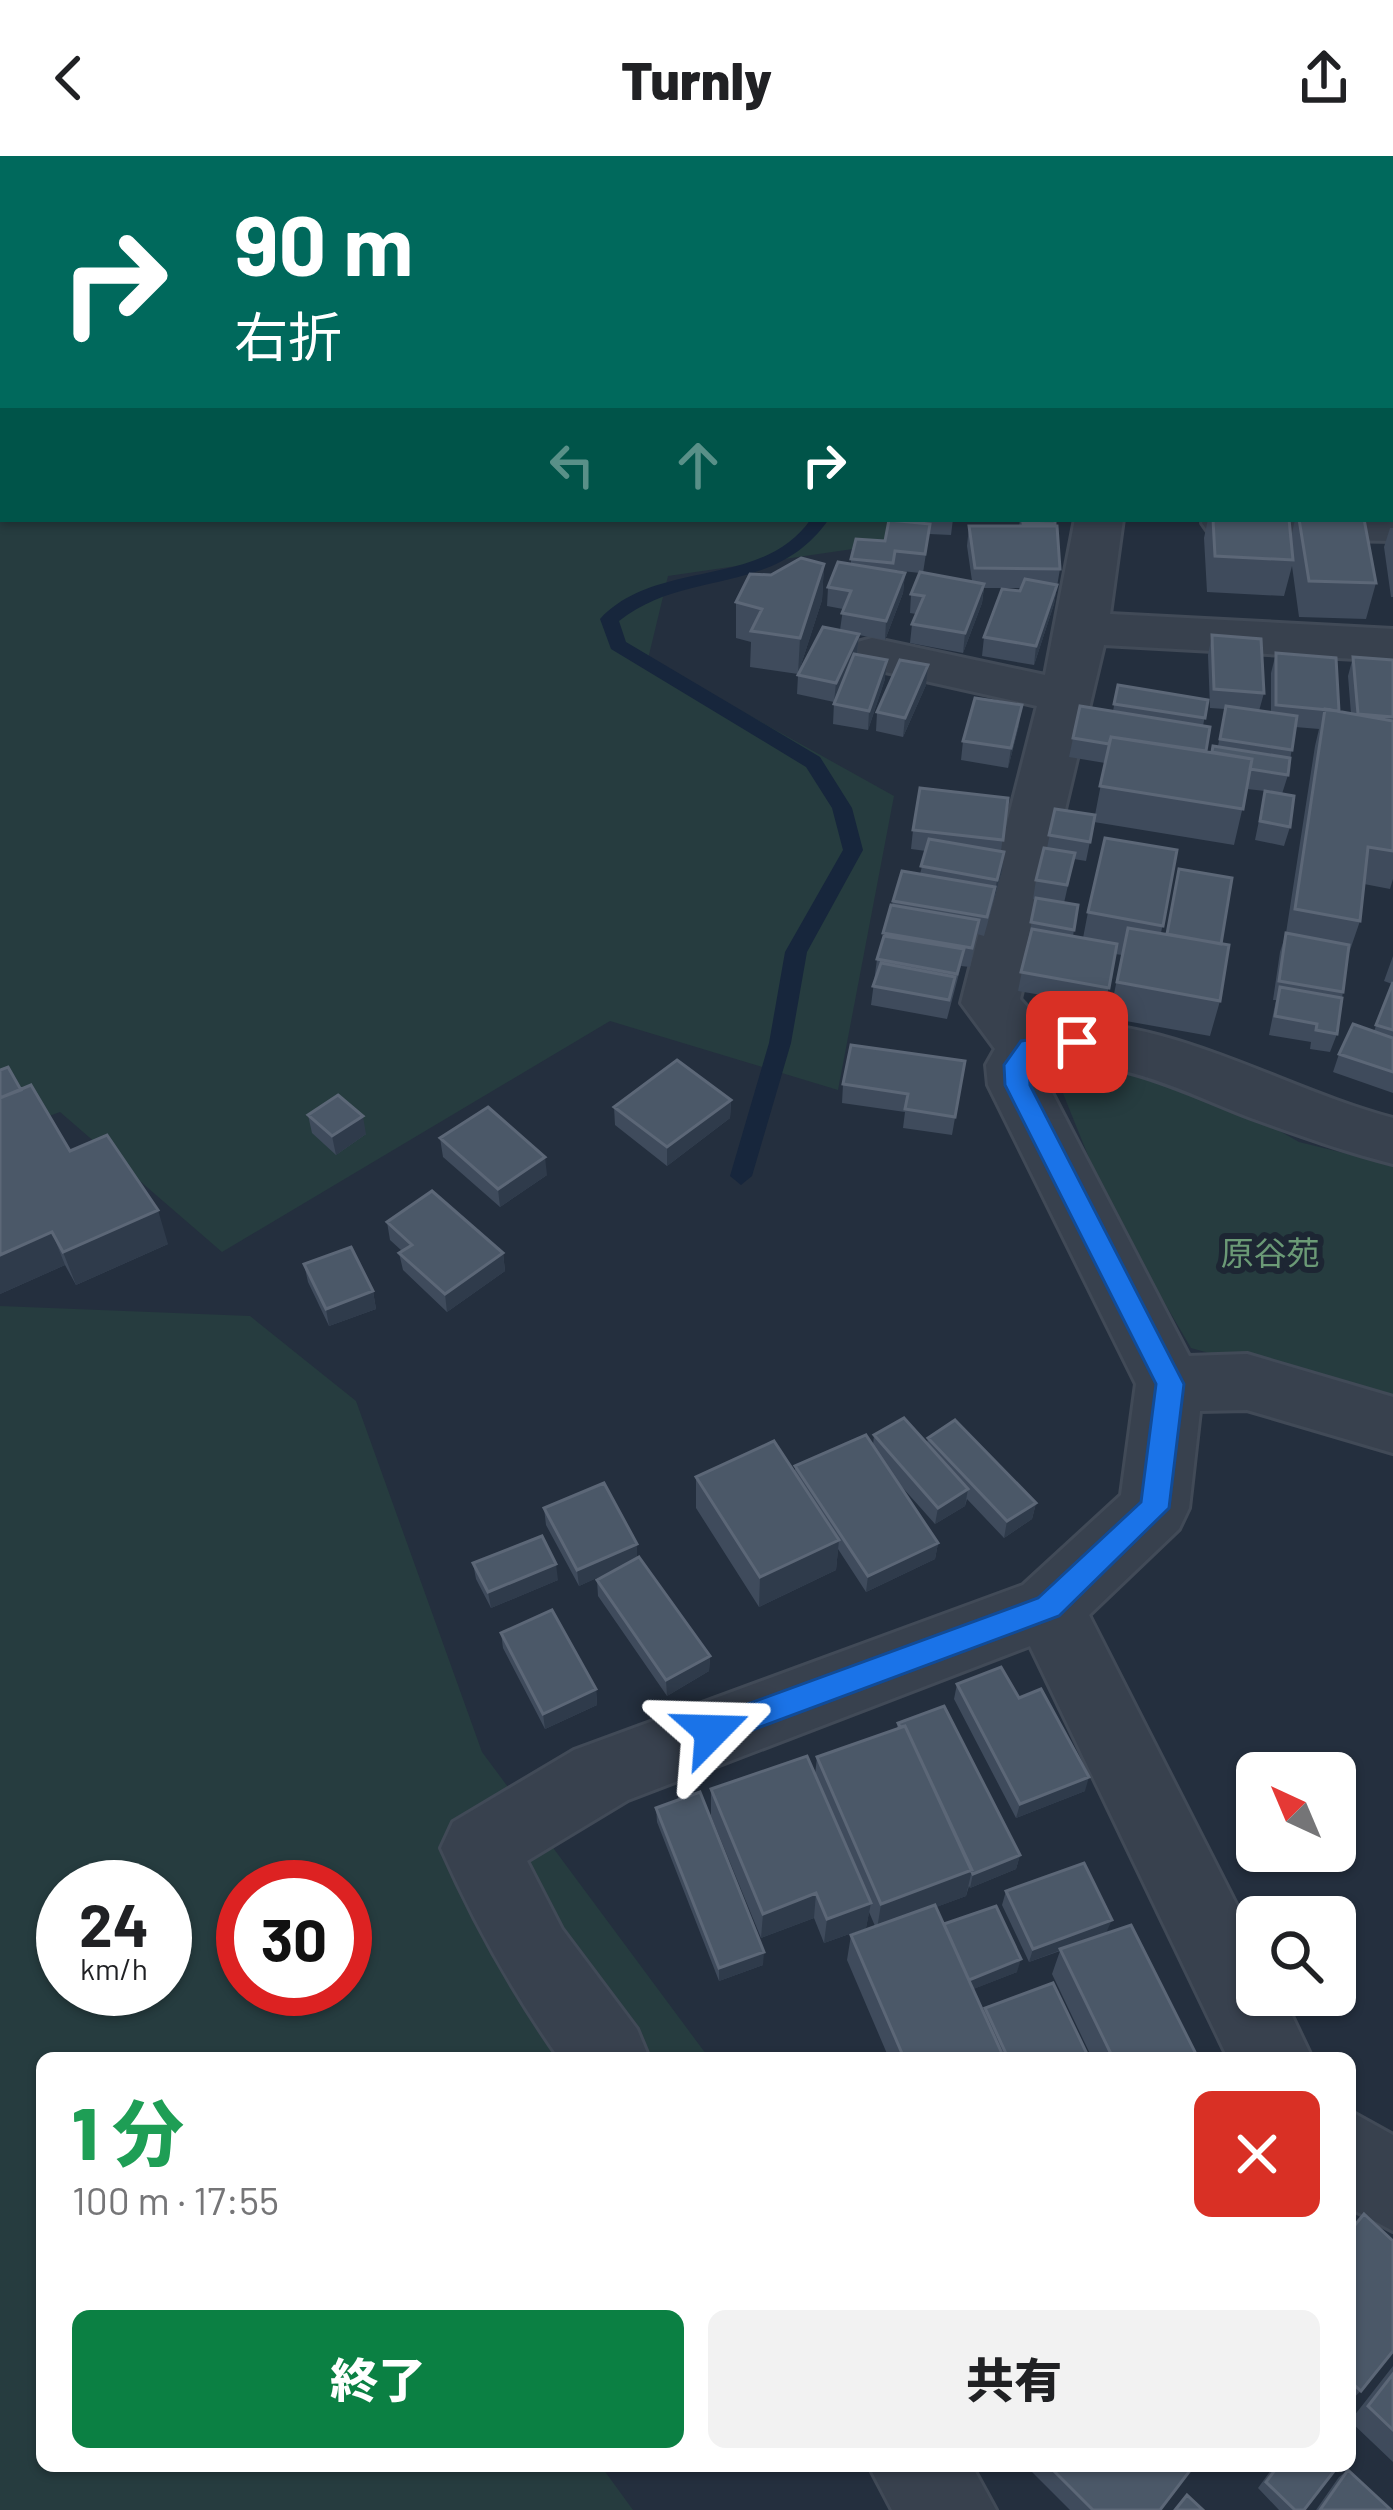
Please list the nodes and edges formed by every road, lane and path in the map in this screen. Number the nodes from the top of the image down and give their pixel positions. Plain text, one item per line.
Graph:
1 (1099, 522) edge
2 (1226, 524) edge
3 (1393, 526) edge
4 (1083, 628) junction
5 (1393, 645) edge
6 (872, 654) edge
7 (1066, 697) junction
8 (1029, 1048) junction
9 (1393, 1141) edge
10 (1170, 1384) junction
11 (1393, 1425) edge
12 (1048, 1607) junction
13 (604, 2052) edge
14 (1268, 2052) edge
15 (1356, 2158) edge
16 (1393, 2189) edge
17 (919, 2472) edge
18 (950, 2510) edge

1 - 4 street
2 - 3 street
4 - 5 street
4 - 7 street
6 - 7 street
7 - 8 street
8 - 9 street
8 - 10 street
10 - 11 street
10 - 12 street
12 - 13 street
12 - 14 street
15 - 16 street
17 - 18 street

